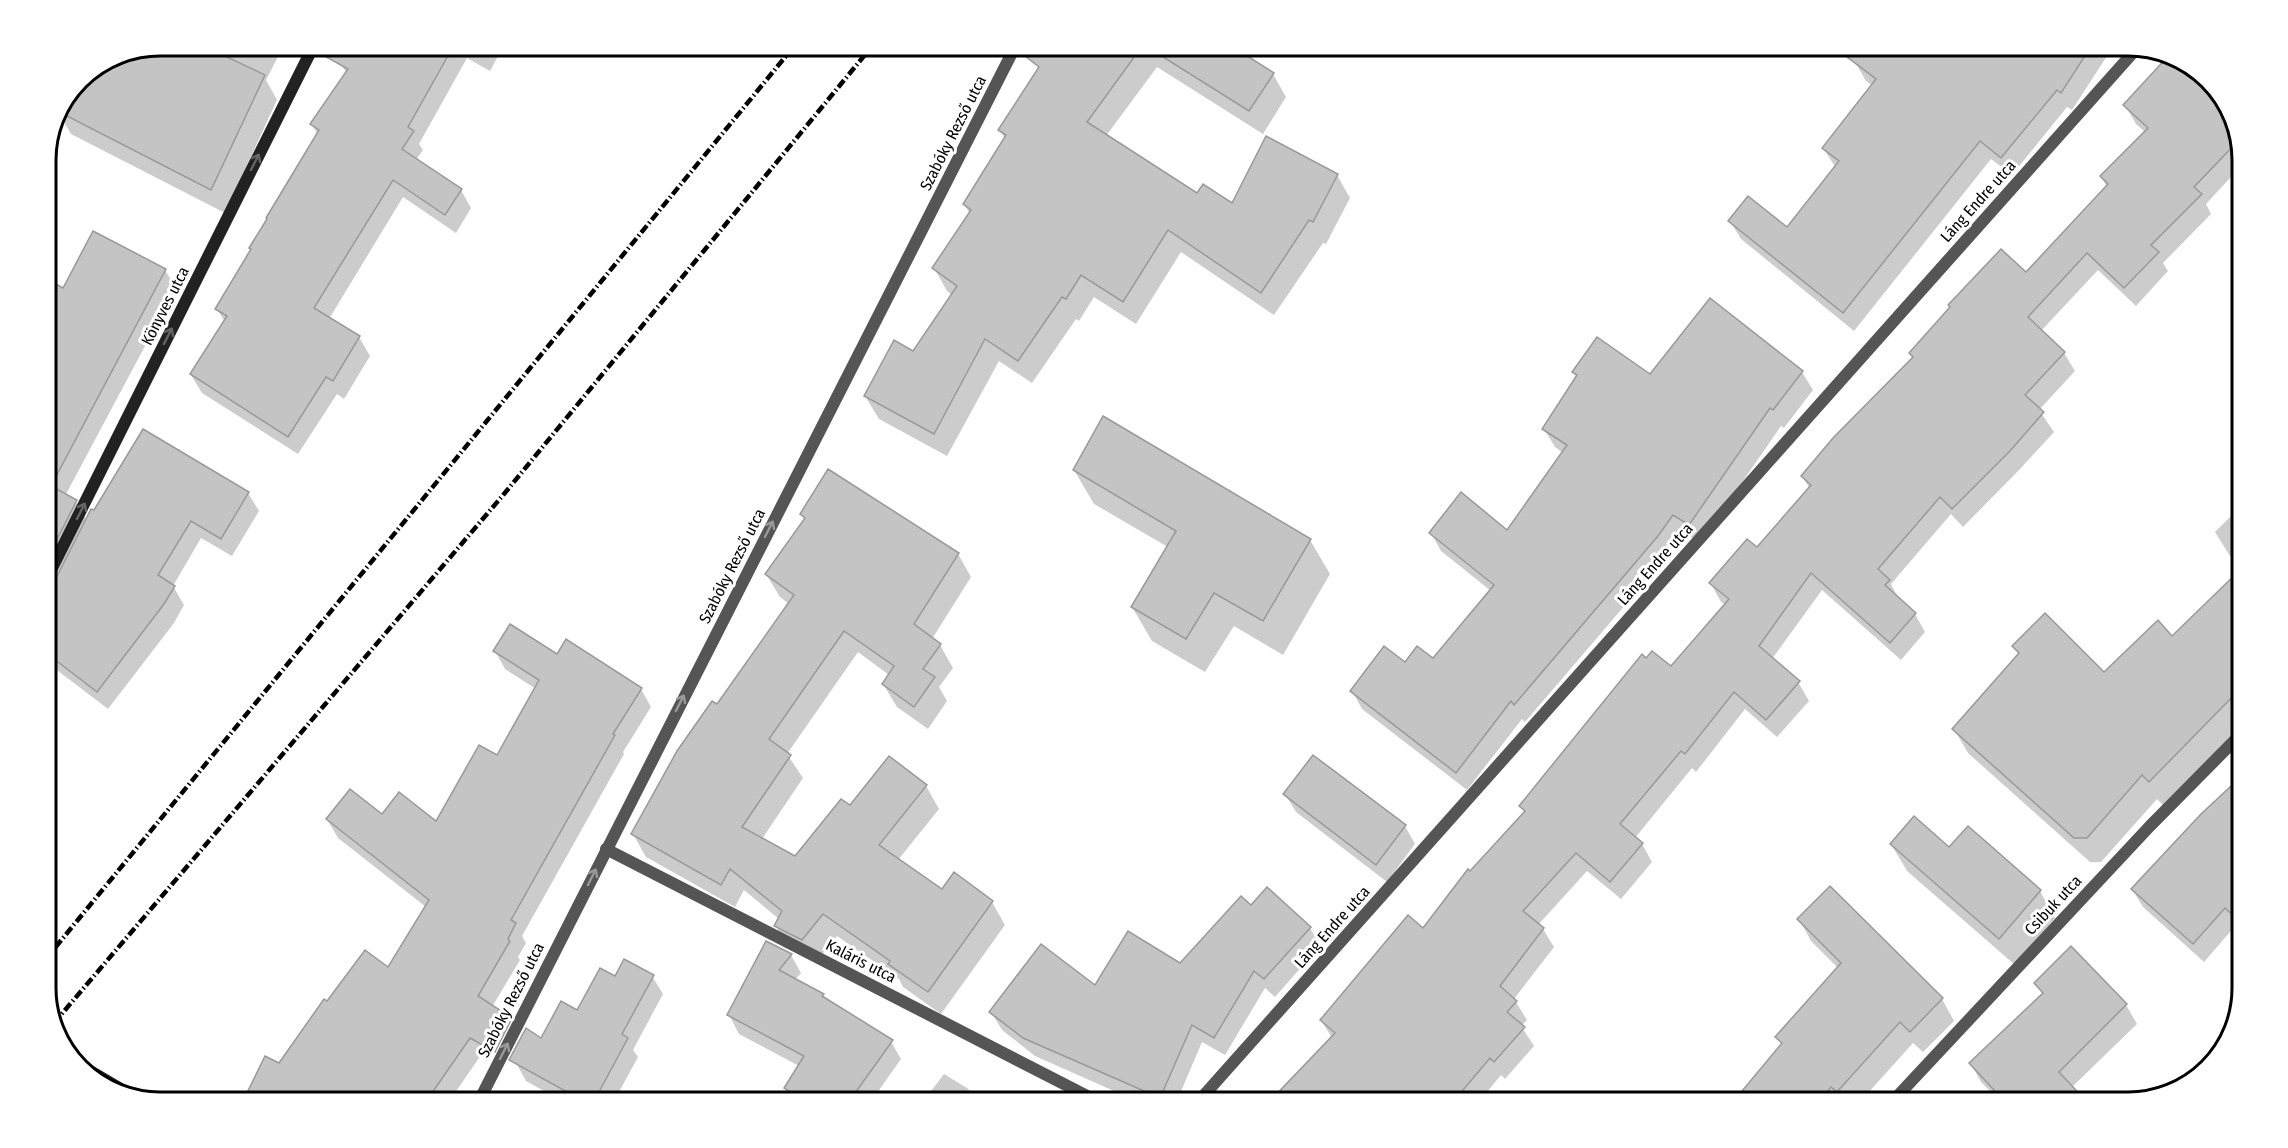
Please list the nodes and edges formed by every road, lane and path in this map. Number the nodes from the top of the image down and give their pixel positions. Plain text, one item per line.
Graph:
1 (308, 56) edge
2 (1010, 56) edge
3 (2130, 56) edge
4 (56, 560) edge
5 (2232, 743) edge
6 (606, 849) junction
7 (484, 1092) edge
8 (1080, 1092) edge
9 (1207, 1092) edge
10 (1901, 1092) edge

4 -> 1 main road, Könyves utca
6 -> 2 street, Szabóky Rezső utca
3 - 9 street, Láng Endre utca
5 - 10 street, Csibuk utca
7 -> 6 street, Szabóky Rezső utca
6 - 8 street, Kaláris utca

